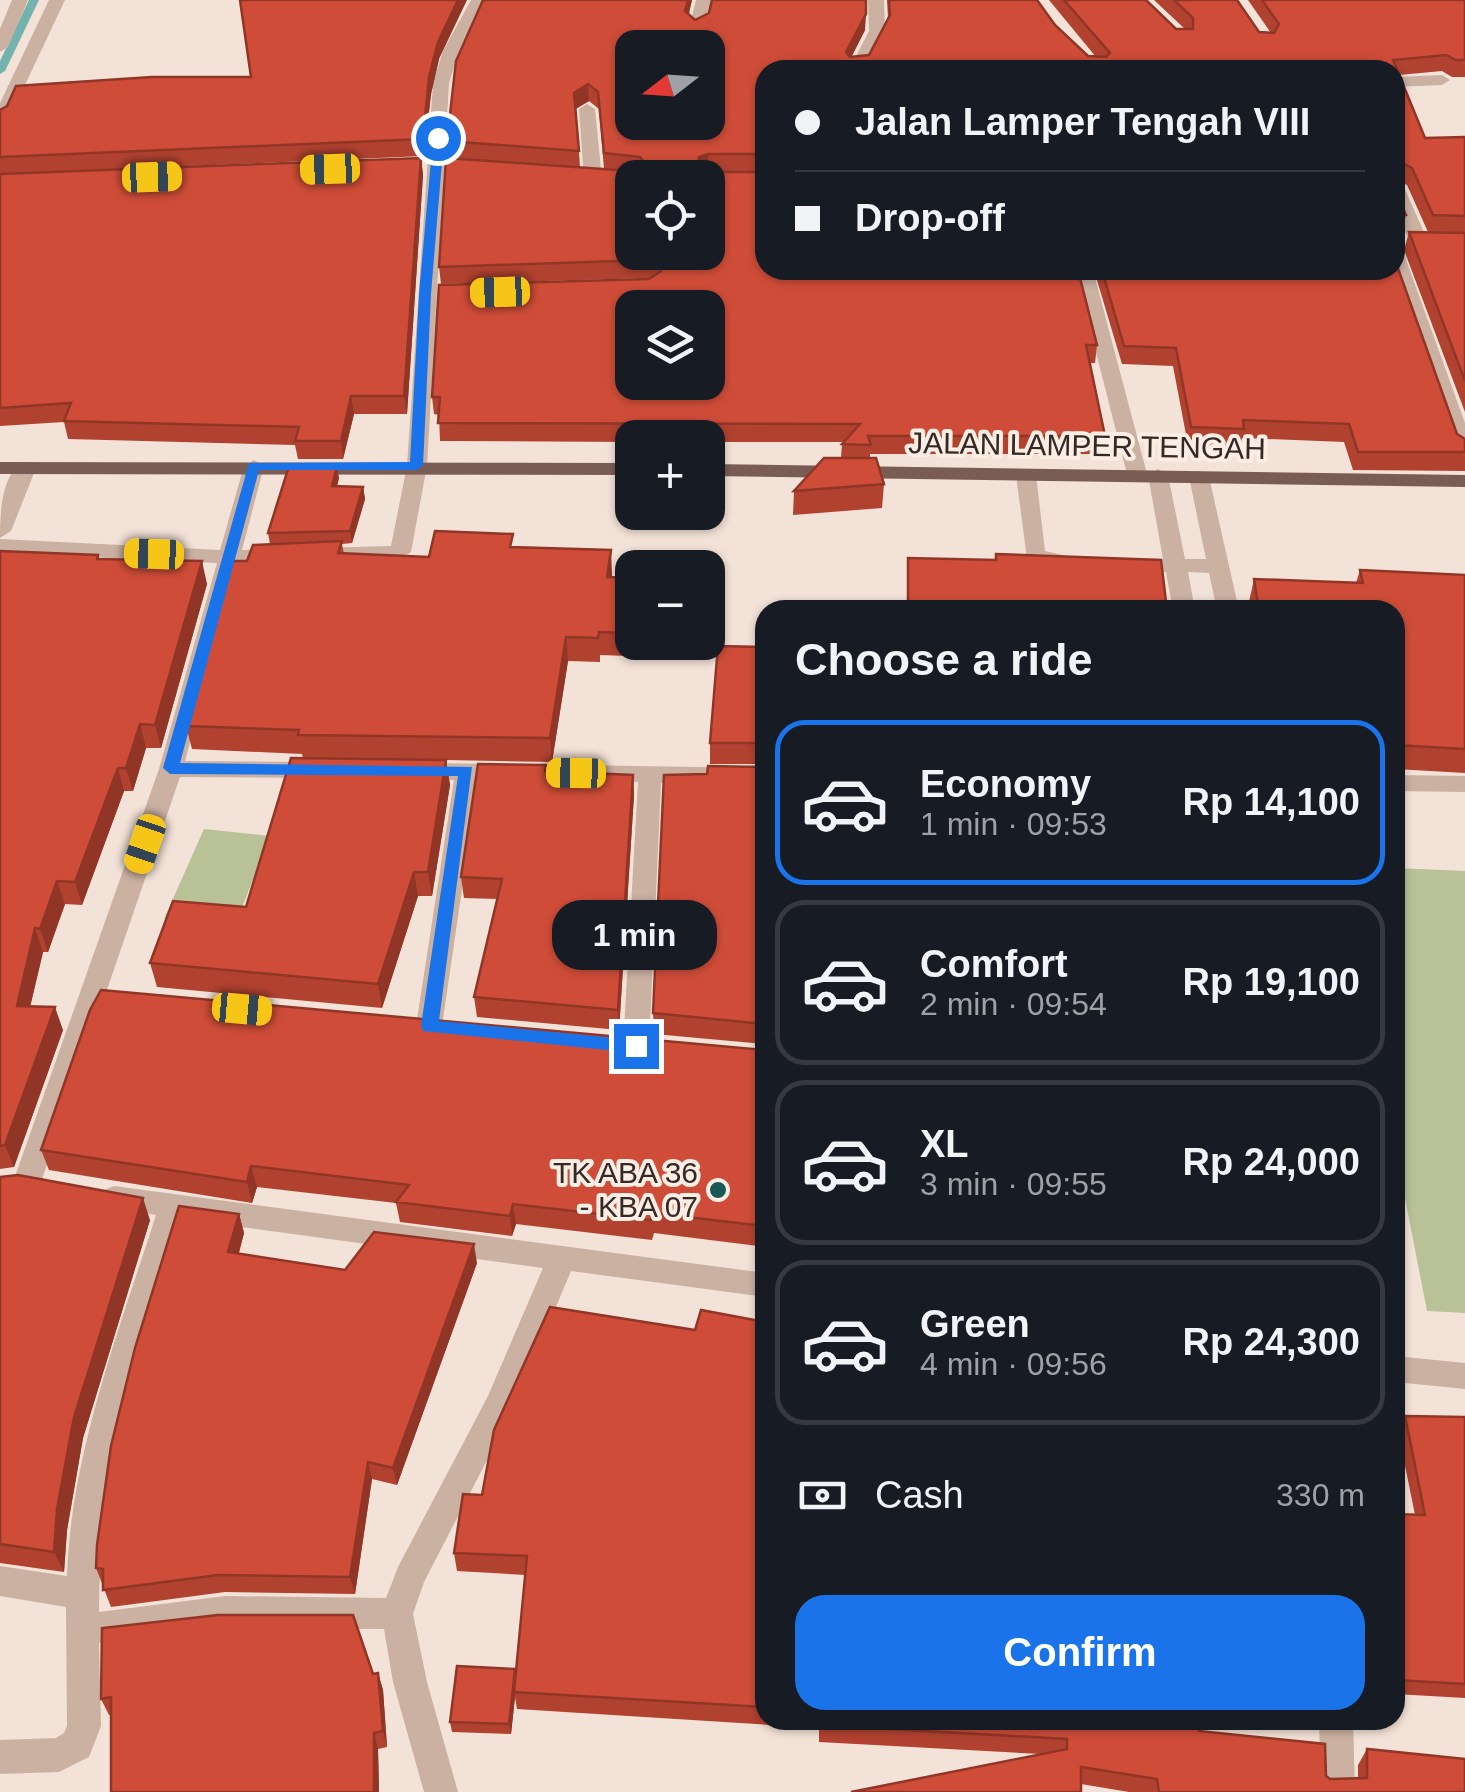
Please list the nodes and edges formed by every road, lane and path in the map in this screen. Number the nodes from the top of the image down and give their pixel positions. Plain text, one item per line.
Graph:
1 (20, 0) edge
2 (56, 0) edge
3 (480, 0) edge
4 (704, 0) edge
5 (876, 0) edge
6 (4, 28) edge
7 (697, 28) edge
8 (0, 47) edge
9 (862, 60) edge
10 (1442, 80) dead end
11 (1405, 82) edge
12 (587, 109) dead end
13 (0, 121) edge
14 (428, 165) junction
15 (460, 166) edge
16 (615, 179) edge
17 (1405, 204) edge
18 (1405, 241) edge
19 (1087, 280) edge
20 (1404, 280) edge
21 (1465, 451) edge
22 (254, 466) junction
23 (417, 466) junction
24 (0, 468) edge
25 (26, 468) junction
26 (615, 470) edge
27 (725, 470) edge
28 (1026, 475) junction
29 (1148, 475) junction
30 (1199, 477) junction
31 (1465, 480) edge
32 (0, 531) edge
33 (0, 546) edge
34 (227, 557) junction
35 (1176, 566) junction
36 (1218, 566) junction
37 (1182, 600) edge
38 (1226, 600) edge
39 (170, 768) junction
40 (348, 770) edge
41 (388, 771) edge
42 (466, 771) junction
43 (650, 774) junction
44 (755, 776) edge
45 (1405, 783) edge
46 (1465, 784) edge
47 (429, 1026) edge
48 (636, 1047) edge
49 (14, 1183) edge
50 (172, 1208) junction
51 (562, 1258) junction
52 (755, 1284) edge
53 (1405, 1370) edge
54 (1465, 1376) edge
55 (0, 1580) edge
56 (84, 1594) junction
57 (397, 1614) junction
58 (86, 1629) junction
59 (1336, 1730) edge
60 (0, 1758) edge
61 (441, 1792) edge
62 (1338, 1792) edge

1 - 6 street
2 - 13 street
3 - 14 street
4 - 7 street
5 - 9 street
6 - 8 street
10 - 11 street
12 - 16 street
14 - 15 street
14 - 23 street
17 - 18 street
19 - 29 street
20 - 21 street
22 - 23 main road
22 - 25 main road
22 - 34 street
23 - 26 main road
23 - 34 street
24 - 25 main road
25 - 32 street
27 - 28 main road, JALAN LAMPER TENGAH
28 - 29 main road, JALAN LAMPER TENGAH
28 - 35 street
29 - 30 main road, JALAN LAMPER TENGAH
29 - 35 street
30 - 31 main road, JALAN LAMPER TENGAH
30 - 36 street
33 - 34 street
34 - 39 street
35 - 36 street
35 - 37 street
36 - 38 street
39 - 40 street
39 - 49 street
41 - 42 street
42 - 43 street
42 - 47 street
43 - 44 street
43 - 48 street
45 - 46 street
49 - 50 street
50 - 51 street
50 - 56 street
51 - 52 street
51 - 57 street
53 - 54 street
55 - 56 street
56 - 58 street
57 - 58 street
57 - 61 street
58 - 60 street
59 - 62 street

